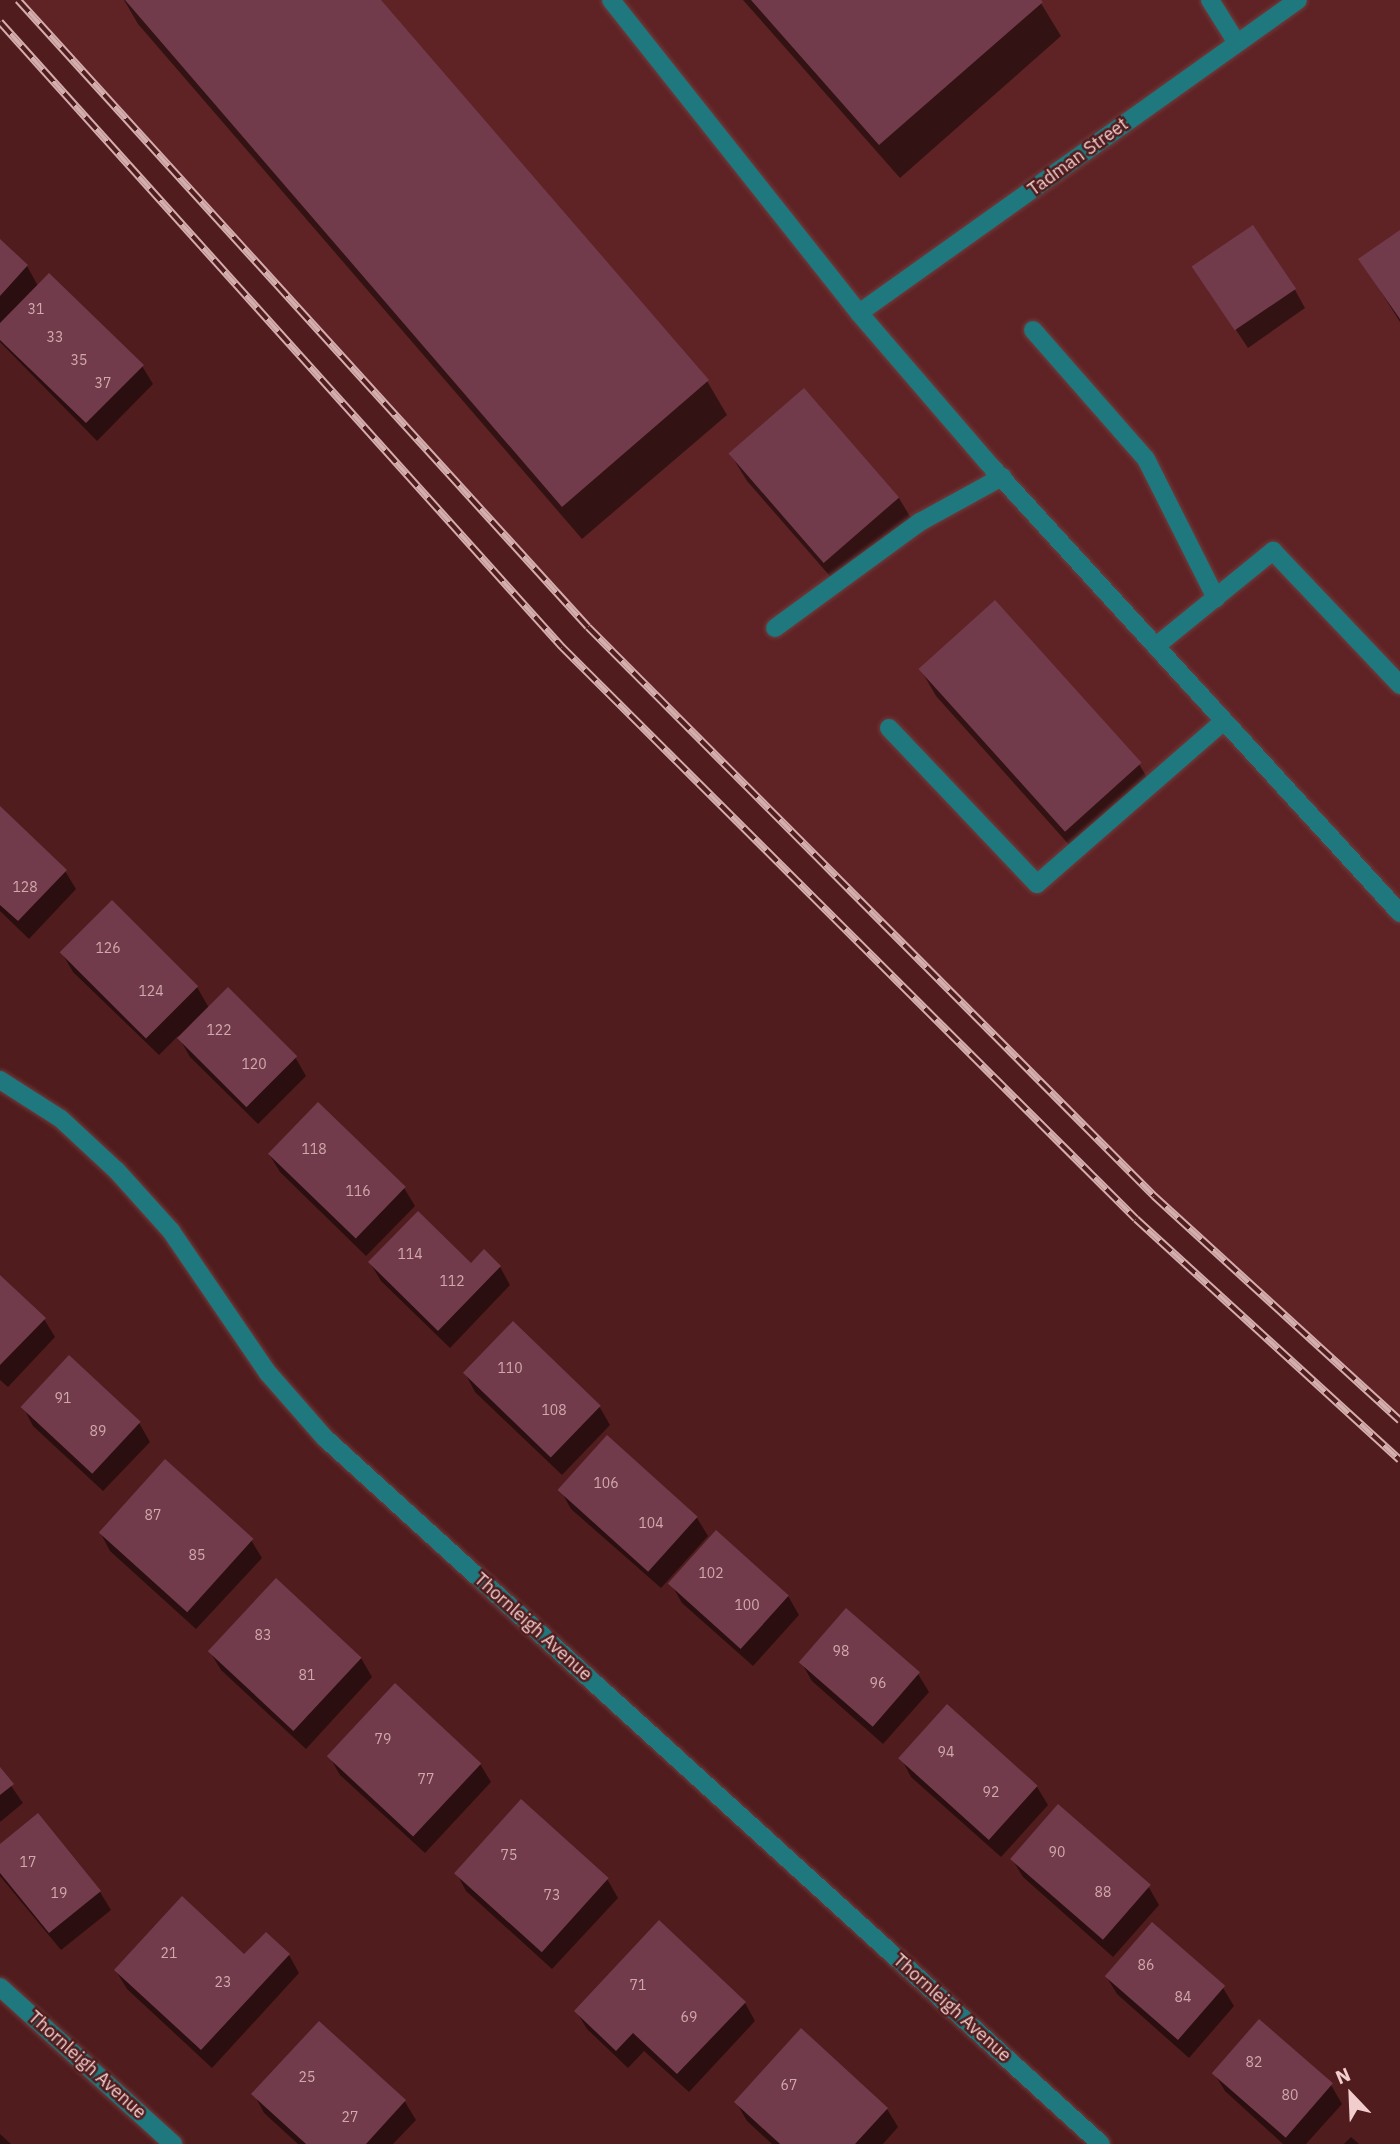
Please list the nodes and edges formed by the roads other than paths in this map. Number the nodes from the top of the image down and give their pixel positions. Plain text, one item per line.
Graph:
1 (611, 0) edge
2 (1210, 0) edge
3 (1298, 0) edge
4 (1237, 43) junction
5 (859, 313) junction
6 (1033, 330) dead end
7 (995, 470) junction
8 (1216, 598) junction
9 (775, 628) dead end
10 (1156, 646) junction
11 (1400, 685) edge
12 (1224, 721) junction
13 (889, 728) dead end
14 (1400, 913) edge
15 (0, 1080) edge
16 (0, 1987) edge
17 (173, 2144) edge
18 (1101, 2144) edge

1 - 5 street
2 - 4 street
3 - 4 street, Tadman Street
4 - 5 street, Tadman Street
5 - 7 street
6 - 8 street
7 - 9 street
7 - 10 street
8 - 10 street
8 - 11 street
10 - 12 street
12 - 13 street
12 - 14 street
15 - 18 street, Thornleigh Avenue
16 - 17 street, Thornleigh Avenue

